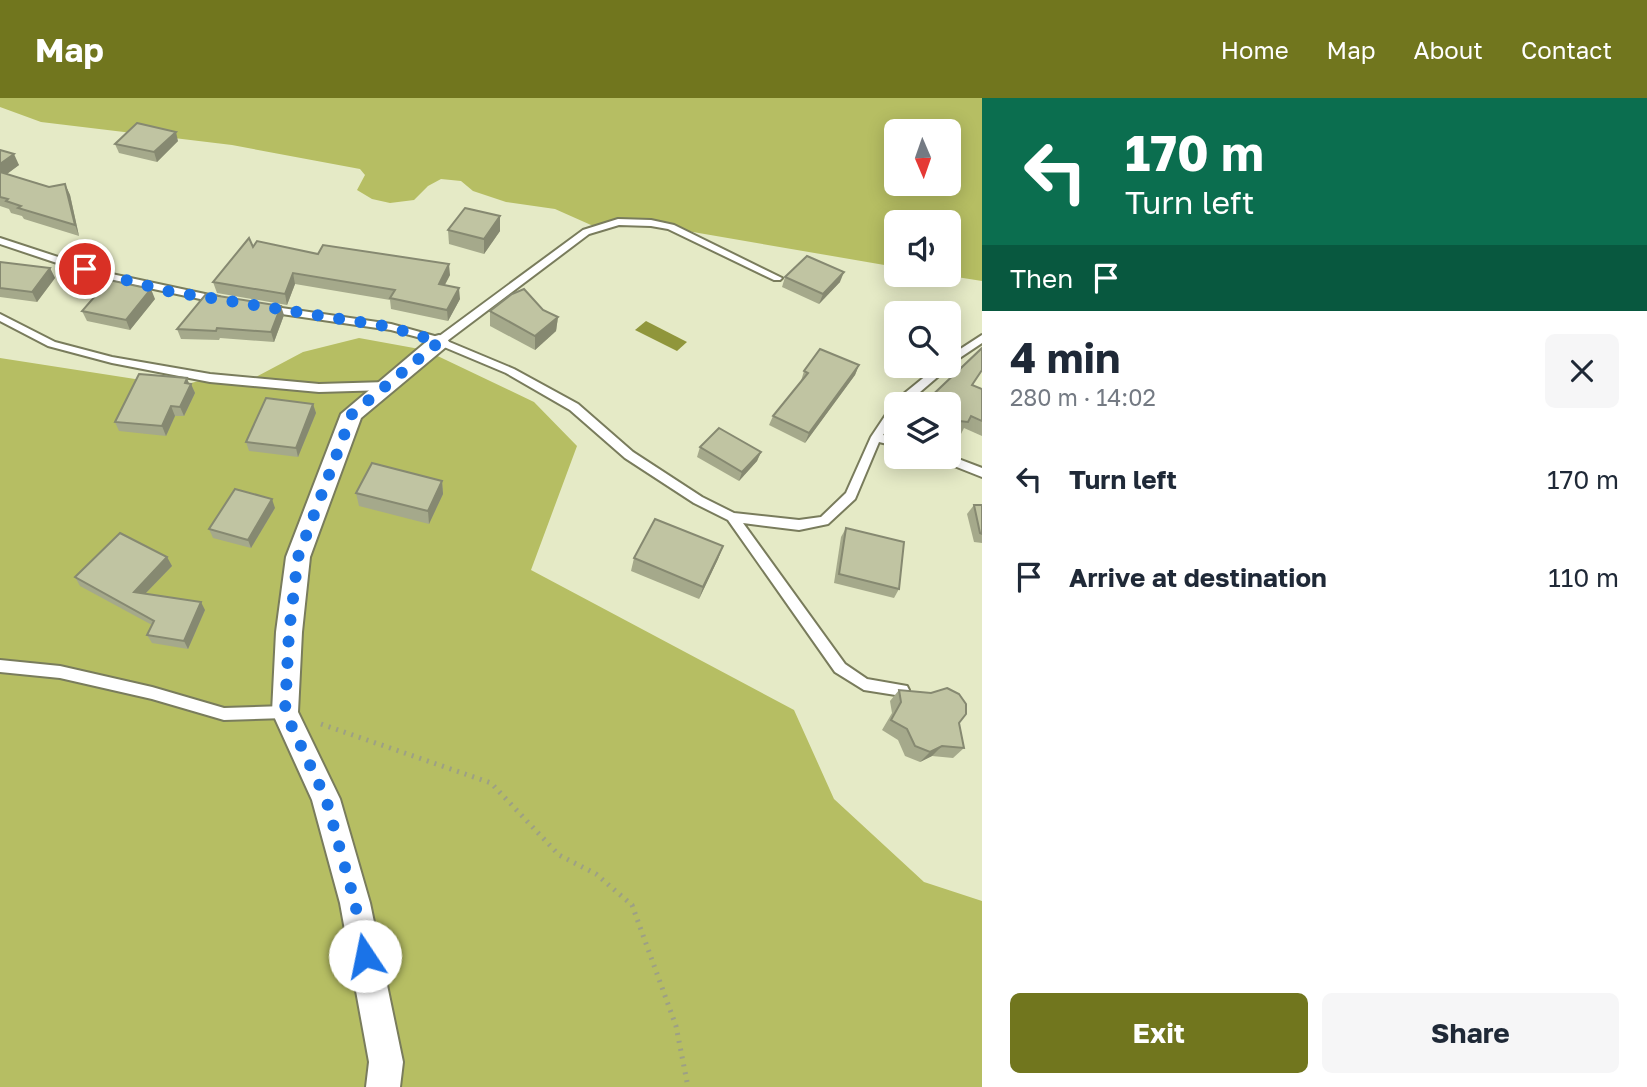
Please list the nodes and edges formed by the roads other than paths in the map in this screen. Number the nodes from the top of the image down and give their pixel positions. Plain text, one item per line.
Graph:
1 (0, 241) edge
2 (777, 278) dead end
3 (231, 303) edge
4 (256, 307) edge
5 (0, 317) edge
6 (982, 338) edge
7 (439, 342) junction
8 (961, 353) edge
9 (930, 378) edge
10 (387, 386) junction
11 (913, 392) edge
12 (884, 425) edge
13 (876, 437) junction
14 (884, 439) edge
15 (961, 464) edge
16 (982, 473) edge
17 (732, 517) junction
18 (0, 666) edge
19 (902, 690) edge
20 (285, 712) junction
21 (383, 1087) edge

1 - 3 lane
2 - 7 lane
4 - 7 lane
5 - 10 lane
6 - 8 lane
7 - 10 street
7 - 17 lane
9 - 11 lane
10 - 20 street
12 - 13 lane
13 - 14 lane
13 - 17 lane
15 - 16 lane
17 - 19 lane
18 - 20 lane
20 - 21 street

